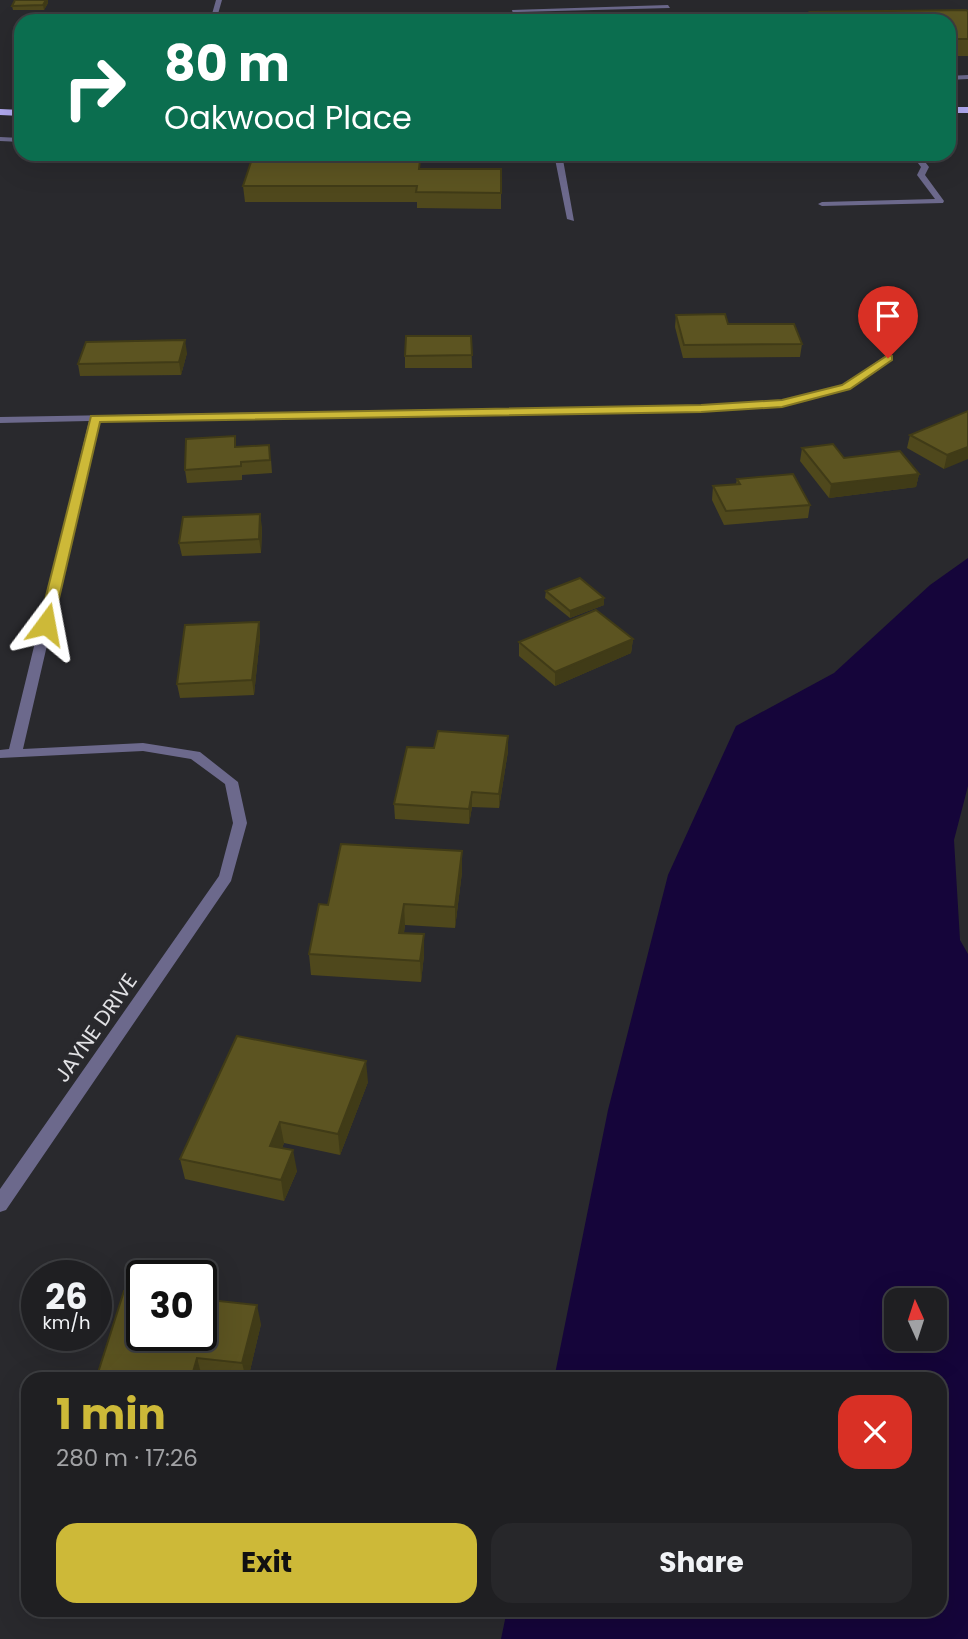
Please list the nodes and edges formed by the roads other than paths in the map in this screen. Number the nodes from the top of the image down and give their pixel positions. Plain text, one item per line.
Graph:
1 (665, 0) edge
2 (668, 7) junction
3 (516, 14) edge
4 (672, 14) edge
5 (559, 161) edge
6 (920, 161) edge
7 (822, 204) dead end
8 (571, 219) dead end
9 (888, 358) dead end
10 (95, 419) junction
11 (0, 420) edge
12 (15, 753) junction
13 (0, 754) edge
14 (0, 1204) edge

1 - 2 street
2 - 3 street
2 - 4 street
5 - 8 street
6 - 7 street
9 - 10 street
10 - 11 street
10 - 12 street
12 - 13 street
12 - 14 street, JAYNE DRIVE

